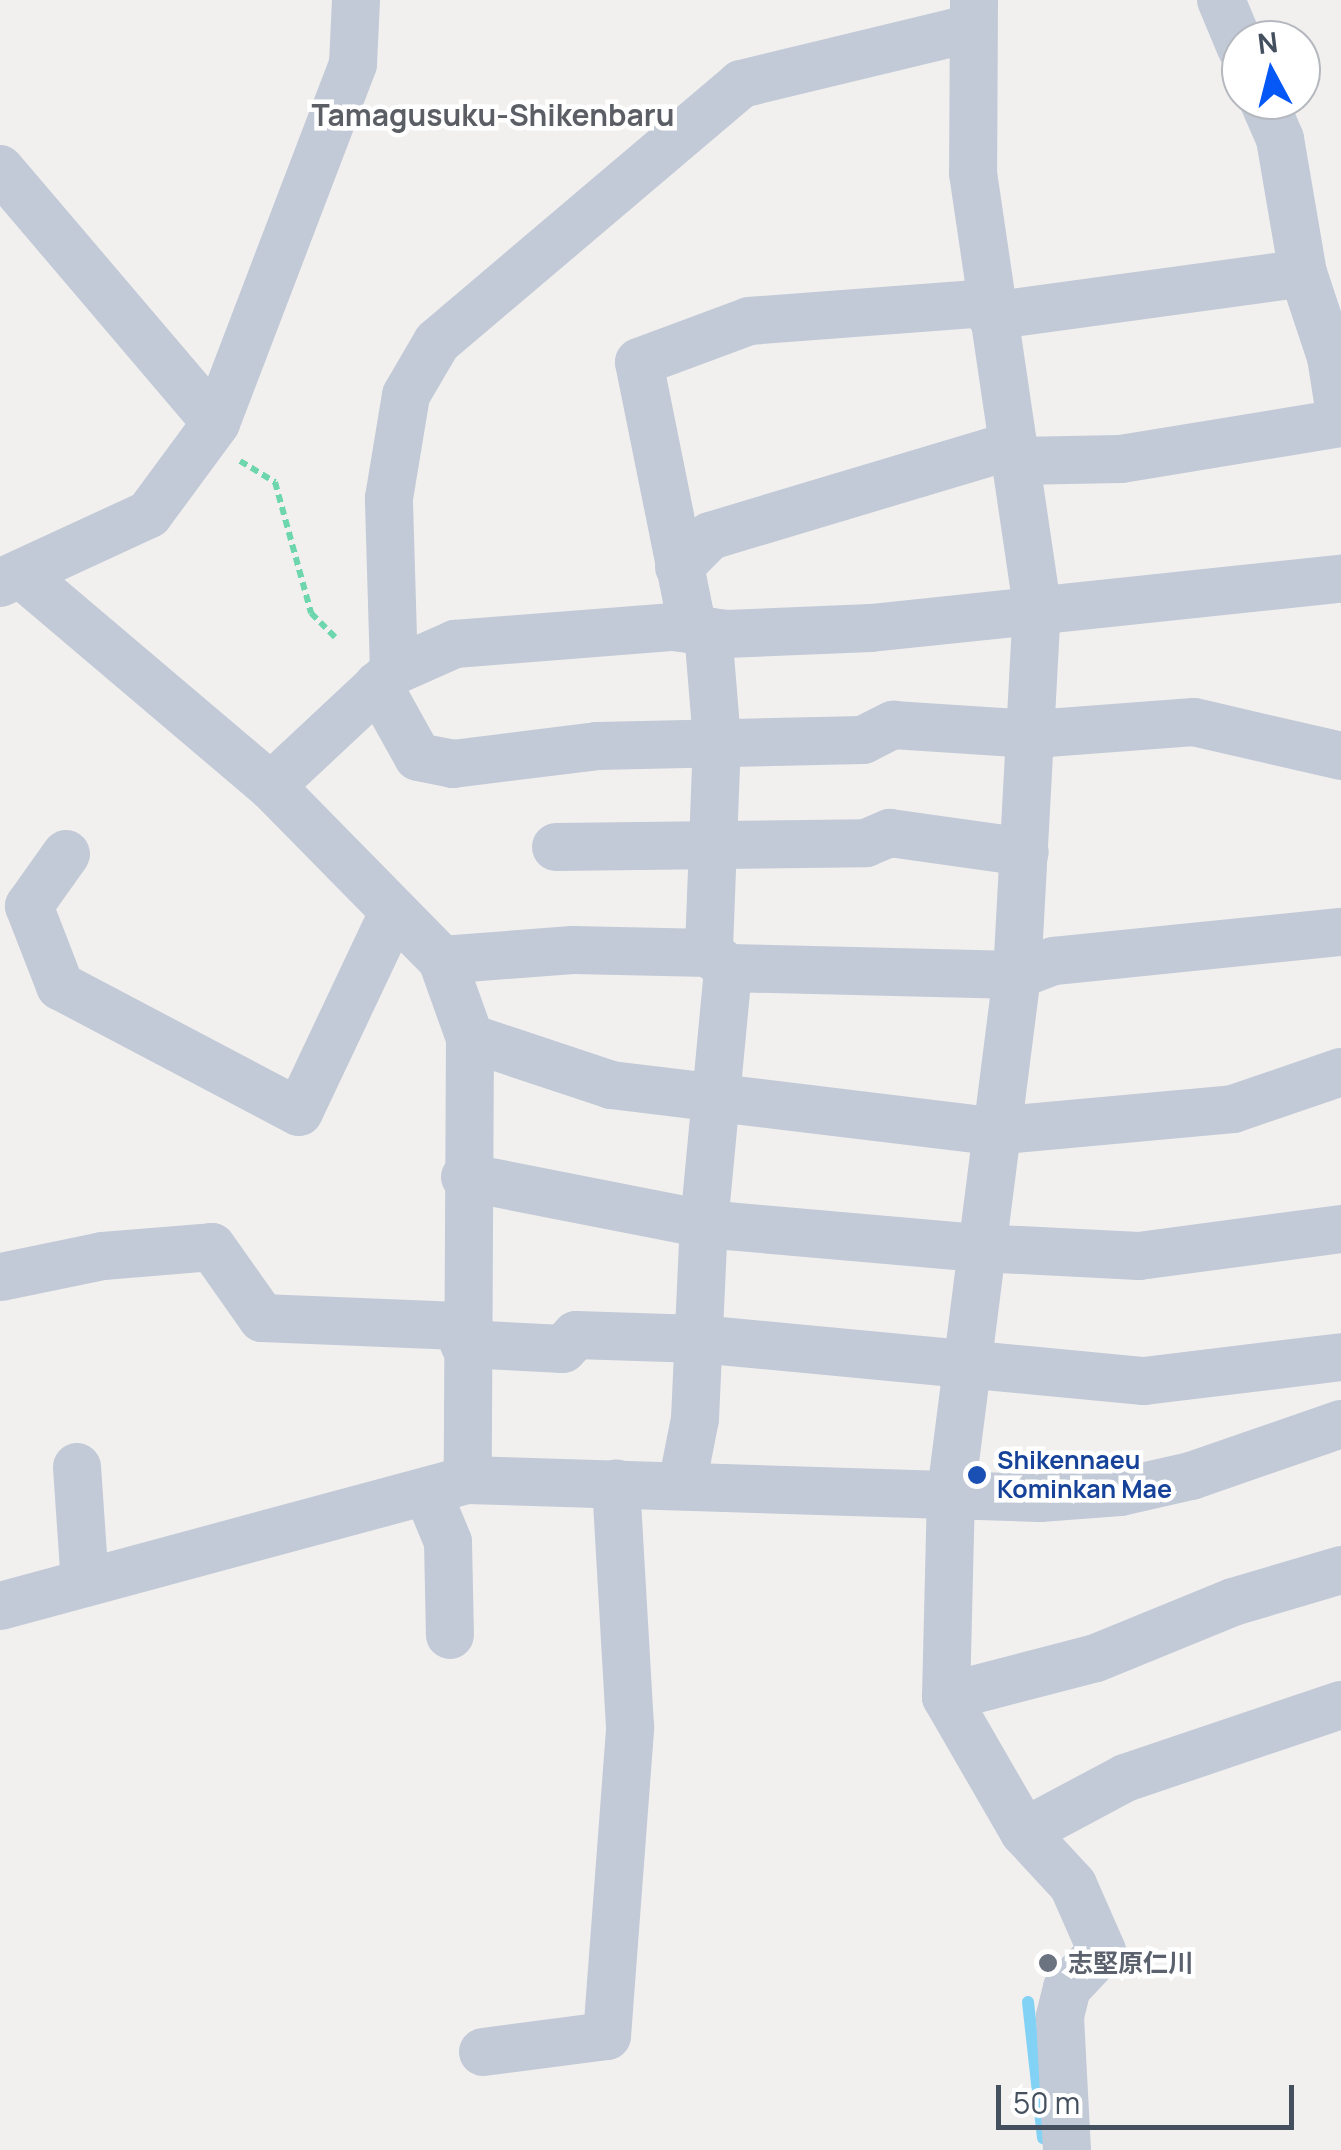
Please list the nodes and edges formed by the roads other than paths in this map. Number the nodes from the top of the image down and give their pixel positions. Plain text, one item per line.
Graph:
1 (356, 0) edge
2 (973, 14) edge
3 (1272, 120) edge
4 (0, 169) edge
5 (1303, 273) junction
6 (990, 309) junction
7 (1336, 356) edge
8 (1341, 422) edge
9 (216, 423) junction
10 (1015, 453) junction
11 (679, 567) junction
12 (1341, 578) edge
13 (11, 579) edge
14 (1036, 606) junction
15 (701, 631) junction
16 (386, 678) junction
17 (1034, 734) junction
18 (717, 740) junction
19 (1341, 756) edge
20 (271, 786) junction
21 (556, 847) dead end
22 (717, 848) junction
23 (1026, 852) junction
24 (66, 854) dead end
25 (394, 911) junction
26 (1341, 932) edge
27 (442, 960) junction
28 (718, 961) junction
29 (1016, 975) junction
30 (470, 1038) junction
31 (1341, 1072) edge
32 (714, 1100) junction
33 (993, 1131) junction
34 (464, 1177) junction
35 (704, 1224) junction
36 (1341, 1229) edge
37 (980, 1248) junction
38 (0, 1277) edge
39 (464, 1335) junction
40 (699, 1339) junction
41 (1341, 1357) edge
42 (966, 1365) junction
43 (1341, 1424) edge
44 (76, 1467) dead end
45 (616, 1483) junction
46 (682, 1485) junction
47 (447, 1486) junction
48 (951, 1492) junction
49 (1341, 1570) edge
50 (85, 1583) junction
51 (0, 1606) edge
52 (450, 1635) dead end
53 (946, 1697) junction
54 (1341, 1705) edge
55 (1024, 1832) junction
56 (483, 2052) dead end
57 (1067, 2150) edge

1 - 9 street
2 - 6 street
2 - 16 street
3 - 5 street
4 - 9 street
5 - 6 street
5 - 7 street
6 - 10 street
6 - 11 street
7 - 8 street
8 - 10 street
9 - 13 street
10 - 11 street
10 - 14 street
11 - 15 street
12 - 14 street
13 - 20 street
14 - 15 street
14 - 17 street
15 - 16 street
15 - 18 street
16 - 18 street
16 - 20 street
17 - 18 street
17 - 19 street
17 - 23 street
18 - 22 street
20 - 25 street
21 - 22 street
22 - 23 street
22 - 28 street
23 - 29 street
24 - 25 street
25 - 27 street
26 - 29 street
27 - 28 street
27 - 30 street
28 - 29 street
28 - 32 street
29 - 33 street
30 - 32 street
30 - 34 street
31 - 33 street
32 - 33 street
32 - 35 street
33 - 37 street
34 - 35 street
34 - 39 street
35 - 37 street
35 - 40 street
36 - 37 street
37 - 42 street
38 - 39 street
39 - 40 street
39 - 47 street
40 - 42 street
40 - 46 street
41 - 42 street
42 - 48 street
43 - 48 street
44 - 50 street
45 - 46 street
45 - 47 street
45 - 56 street
46 - 48 street
47 - 50 street
47 - 52 street
48 - 53 street
49 - 53 street
50 - 51 street
53 - 55 street
54 - 55 street
55 - 57 street

